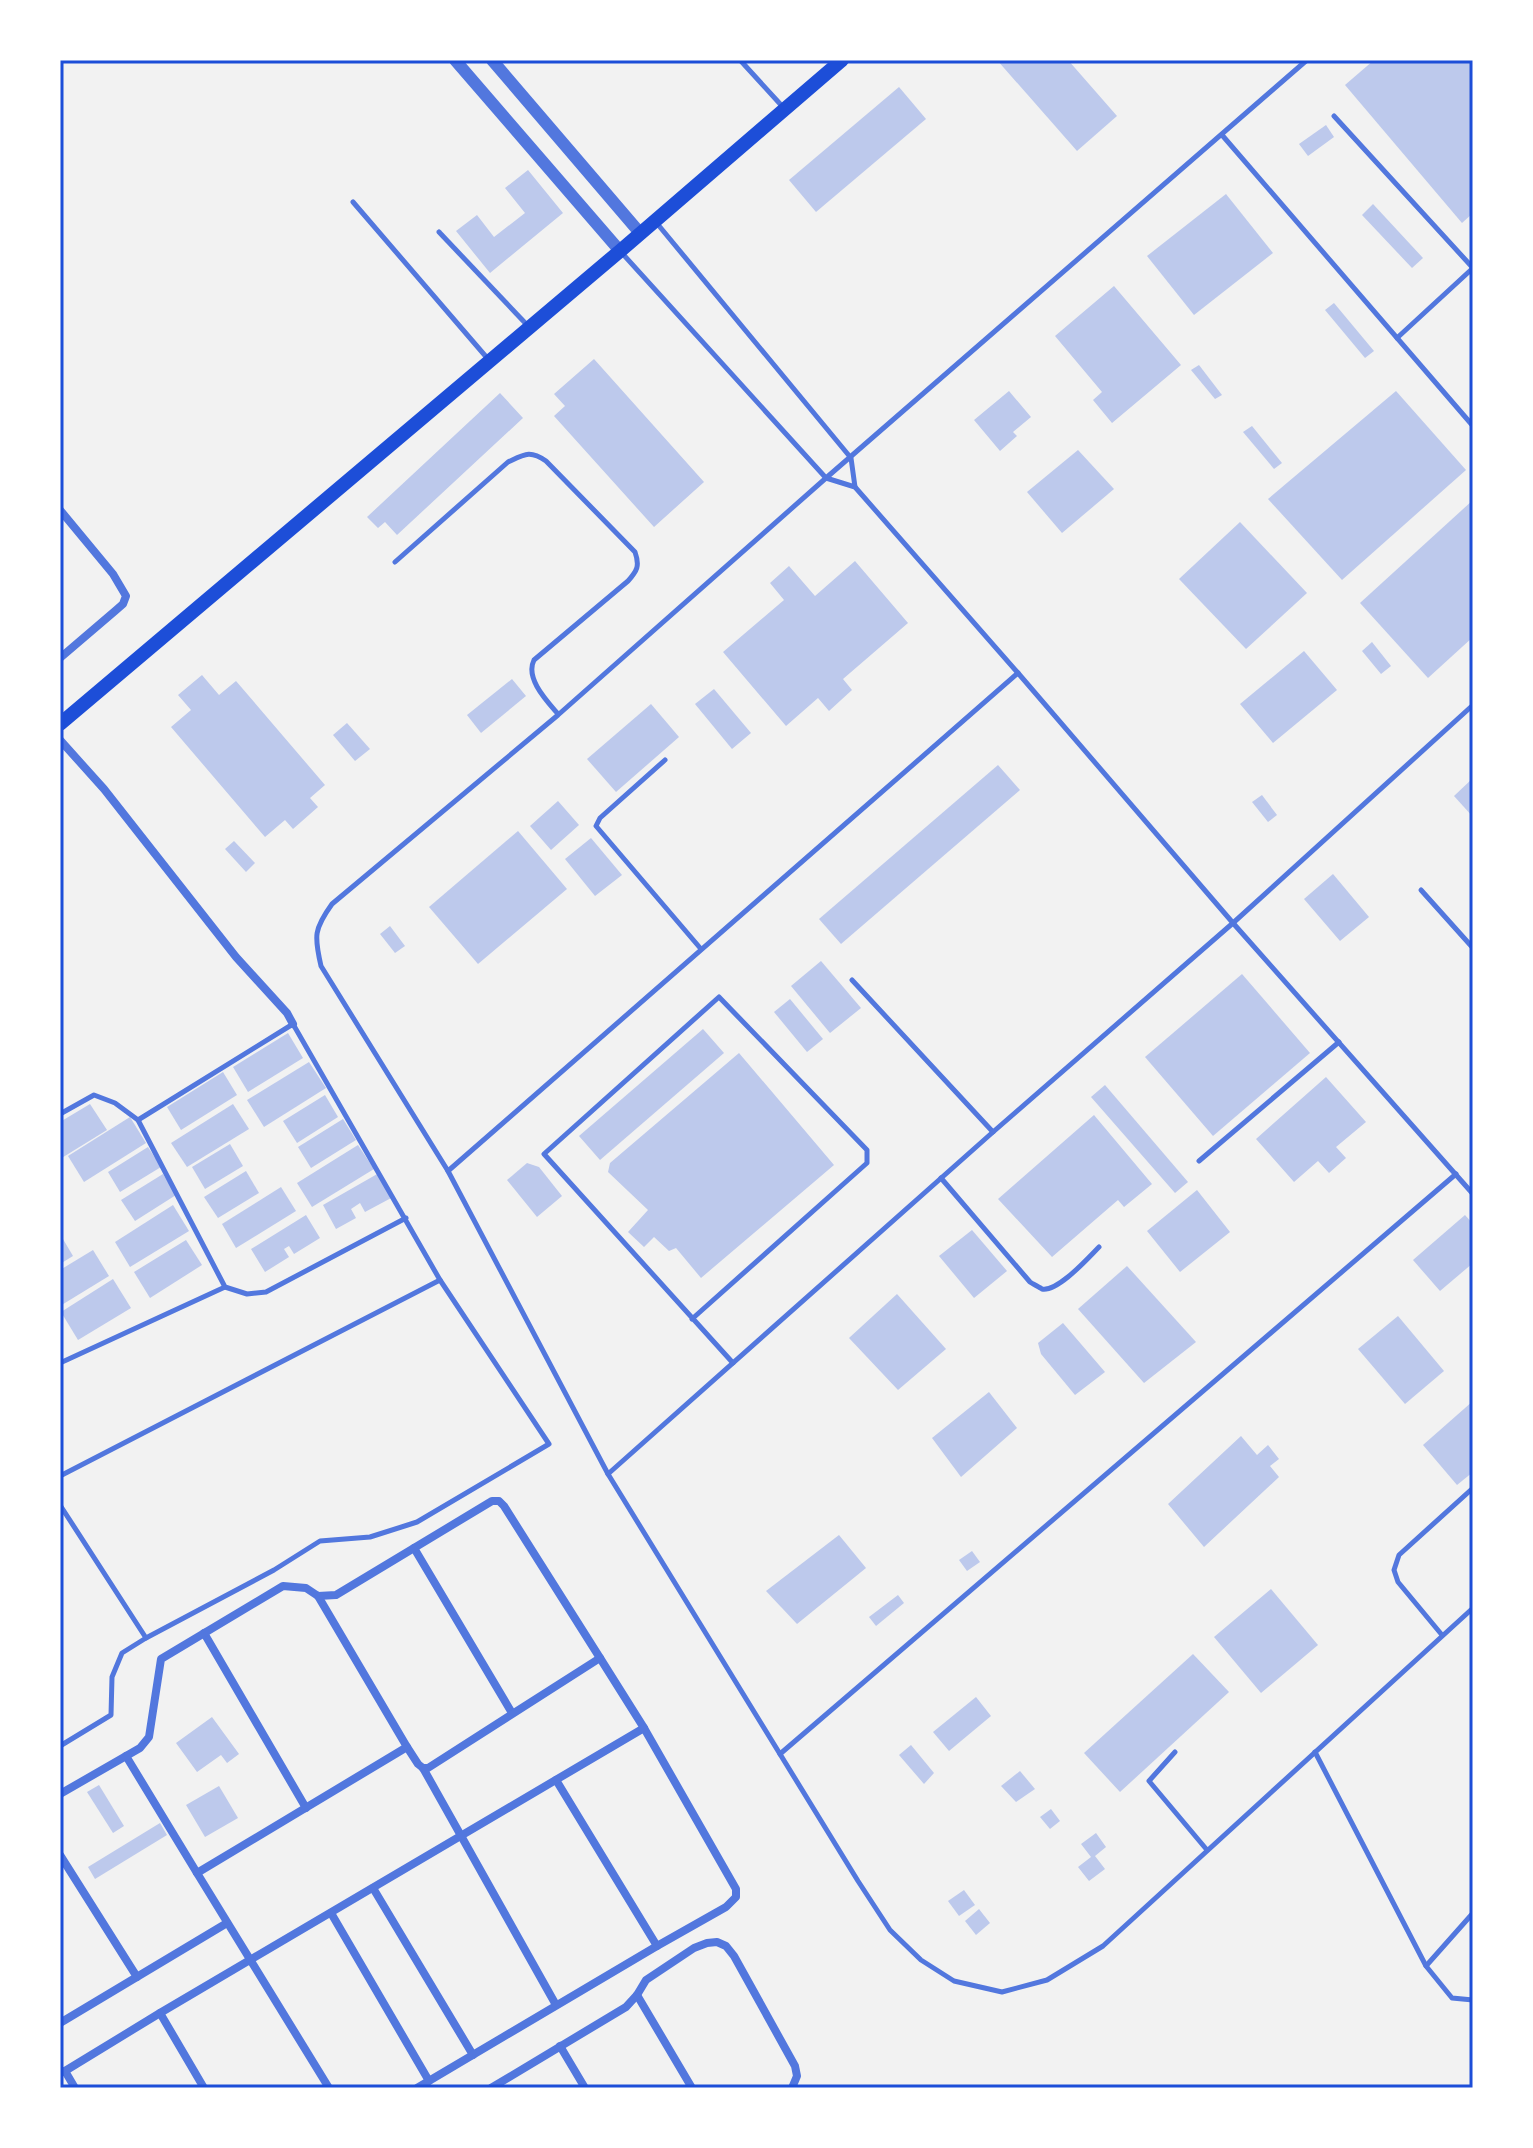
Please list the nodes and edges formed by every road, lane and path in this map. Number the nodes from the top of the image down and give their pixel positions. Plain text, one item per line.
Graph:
1 (455, 60) edge
2 (492, 60) edge
3 (740, 60) edge
4 (842, 60) edge
5 (1307, 60) edge
6 (785, 109) junction
7 (1334, 116) dead end
8 (1222, 135) junction
9 (353, 202) dead end
10 (655, 220) junction
11 (439, 232) dead end
12 (640, 233) junction
13 (620, 251) junction
14 (1473, 268) edge
15 (529, 327) junction
16 (1397, 338) junction
17 (490, 361) junction
18 (1473, 426) edge
19 (851, 458) junction
20 (826, 478) junction
21 (855, 487) junction
22 (60, 510) edge
23 (395, 562) dead end
24 (60, 658) edge
25 (1018, 673) junction
26 (1473, 705) edge
27 (558, 715) junction
28 (60, 724) edge
29 (60, 740) edge
30 (665, 760) dead end
31 (1421, 890) dead end
32 (1233, 923) junction
33 (1473, 948) edge
34 (701, 949) junction
35 (852, 980) dead end
36 (293, 1024) junction
37 (1339, 1042) junction
38 (60, 1114) edge
39 (138, 1120) junction
40 (993, 1132) junction
41 (1199, 1161) dead end
42 (448, 1171) junction
43 (1456, 1174) junction
44 (941, 1178) junction
45 (1473, 1194) edge
46 (406, 1218) junction
47 (1099, 1247) dead end
48 (440, 1280) junction
49 (225, 1287) junction
50 (692, 1319) junction
51 (60, 1363) edge
52 (733, 1363) junction
53 (608, 1474) junction
54 (60, 1476) edge
55 (1473, 1488) edge
56 (60, 1505) edge
57 (414, 1548) junction
58 (318, 1596) junction
59 (1473, 1608) edge
60 (204, 1633) junction
61 (1442, 1635) junction
62 (146, 1638) junction
63 (600, 1658) junction
64 (512, 1713) junction
65 (644, 1728) junction
66 (60, 1746) edge
67 (407, 1747) junction
68 (1175, 1752) dead end
69 (1315, 1752) junction
70 (780, 1754) junction
71 (126, 1756) junction
72 (423, 1768) junction
73 (556, 1780) junction
74 (60, 1794) edge
75 (306, 1808) junction
76 (462, 1837) junction
77 (1207, 1850) junction
78 (60, 1855) edge
79 (197, 1873) junction
80 (373, 1888) junction
81 (331, 1913) junction
82 (1473, 1913) edge
83 (227, 1923) junction
84 (657, 1946) junction
85 (251, 1960) junction
86 (1426, 1966) junction
87 (137, 1977) junction
88 (637, 1995) junction
89 (1473, 2000) edge
90 (556, 2005) junction
91 (160, 2013) junction
92 (60, 2023) edge
93 (560, 2046) junction
94 (473, 2055) junction
95 (62, 2072) edge
96 (429, 2081) junction
97 (75, 2088) edge
98 (204, 2088) edge
99 (329, 2088) edge
100 (417, 2088) edge
101 (491, 2088) edge
102 (585, 2088) edge
103 (692, 2088) edge
104 (792, 2088) edge

1 - 13 street
2 - 12 street
3 - 6 lane
4 - 6 main road
5 - 8 lane
6 - 10 main road
7 - 14 lane
8 - 16 lane
8 - 19 lane
9 - 17 lane
10 - 12 main road
10 - 19 lane
11 - 15 lane
12 - 13 main road
13 - 15 main road
13 - 20 lane
14 - 16 lane
15 - 17 main road
16 - 18 lane
17 - 28 main road
19 - 20 lane
19 - 21 lane
20 - 21 lane
20 - 27 lane
21 - 25 lane
22 - 24 street
23 - 27 lane
25 - 32 lane
25 - 34 lane
26 - 32 lane
27 - 42 lane
29 - 36 street
30 - 34 lane
31 - 33 lane
32 - 37 lane
32 - 40 lane
34 - 42 lane
35 - 40 lane
36 - 39 lane
36 - 46 lane
37 - 41 lane
37 - 43 lane
38 - 39 lane
39 - 49 lane
40 - 44 lane
42 - 53 lane
43 - 45 lane
43 - 70 lane
44 - 47 lane
44 - 52 lane
46 - 48 lane
46 - 49 lane
48 - 54 lane
48 - 62 lane
49 - 51 lane
50 - 50 lane
50 - 52 lane
52 - 53 lane
53 - 70 lane
55 - 61 lane
56 - 62 lane
57 - 58 street
57 - 63 street
57 - 64 street
58 - 60 street
58 - 67 street
59 - 61 lane
60 - 71 street
60 - 75 street
61 - 69 lane
62 - 66 lane
63 - 64 street
63 - 65 street
64 - 72 street
65 - 73 street
65 - 84 street
67 - 72 street
67 - 75 street
68 - 77 lane
69 - 77 lane
69 - 86 lane
70 - 77 lane
71 - 74 street
71 - 79 street
72 - 76 street
73 - 76 street
73 - 84 street
75 - 79 street
76 - 80 street
76 - 90 street
78 - 87 street
79 - 83 street
80 - 81 street
80 - 94 street
81 - 85 street
81 - 96 street
82 - 86 lane
83 - 85 street
83 - 87 street
84 - 90 street
85 - 91 street
85 - 99 street
86 - 89 lane
87 - 92 street
88 - 93 street
88 - 103 street
88 - 104 street
90 - 94 street
91 - 95 street
91 - 98 street
93 - 101 street
93 - 102 street
94 - 96 street
95 - 97 street
96 - 100 street

